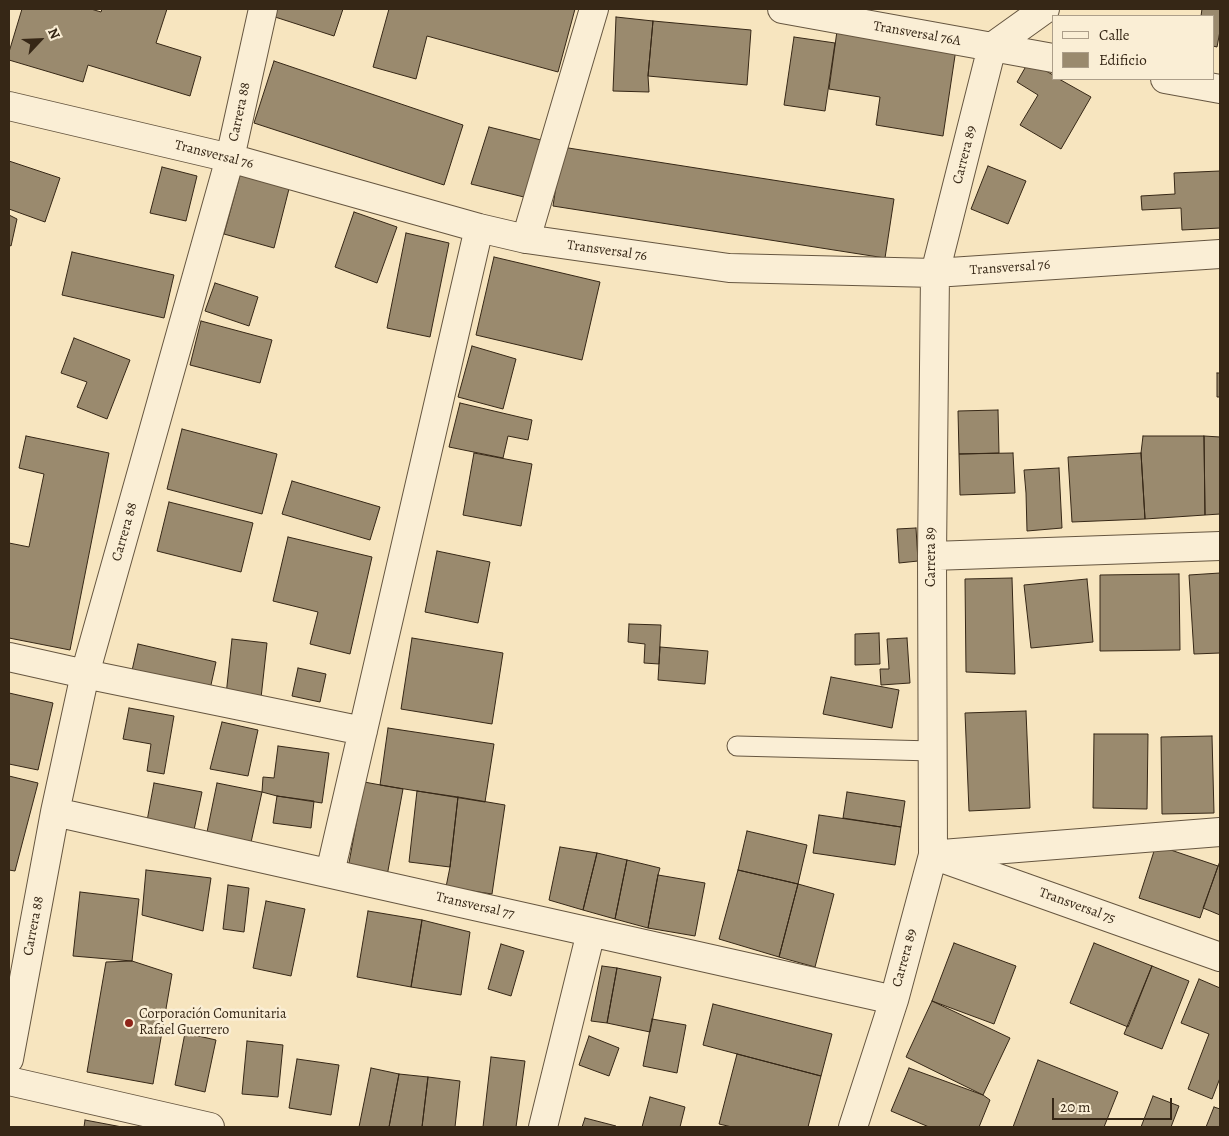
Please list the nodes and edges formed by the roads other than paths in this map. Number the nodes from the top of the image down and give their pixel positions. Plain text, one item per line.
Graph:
1 (263, 9) edge
2 (594, 9) edge
3 (782, 9) edge
4 (1045, 9) edge
5 (992, 47) junction
6 (1052, 58) edge
7 (1170, 80) edge
8 (1220, 89) edge
9 (9, 106) edge
10 (230, 158) junction
11 (478, 228) junction
12 (526, 239) junction
13 (1220, 254) edge
14 (935, 273) junction
15 (1220, 546) edge
16 (932, 556) junction
17 (9, 657) edge
18 (85, 674) junction
19 (363, 731) junction
20 (737, 746) dead end
21 (933, 751) junction
22 (55, 812) junction
23 (1220, 832) edge
24 (933, 855) junction
25 (330, 873) junction
26 (591, 932) junction
27 (1220, 957) edge
28 (894, 1000) junction
29 (9, 1059) edge
30 (9, 1081) edge
31 (210, 1127) edge
32 (543, 1127) edge
33 (853, 1127) edge

1 - 10 street, Carrera 88
2 - 12 street
3 - 5 street, Transversal 76A
4 - 5 street
5 - 6 street, Transversal 76A
5 - 14 street, Carrera 89
7 - 8 street
9 - 10 street, Transversal 76
10 - 11 street, Transversal 76
10 - 18 street, Carrera 88
11 - 12 street, Transversal 76
11 - 19 street
12 - 14 street, Transversal 76
13 - 14 street, Transversal 76
14 - 16 street, Carrera 89
15 - 16 street
16 - 21 street, Carrera 89
17 - 18 street
18 - 19 street
18 - 22 street, Carrera 88
19 - 25 street
20 - 21 lane
21 - 24 street, Carrera 89
22 - 25 street, Transversal 77
22 - 29 street, Carrera 88
23 - 24 street
24 - 27 street, Transversal 75
24 - 28 street, Carrera 89
25 - 26 street, Transversal 77
26 - 28 street, Transversal 77
26 - 32 street
28 - 33 street, Carrera 89
30 - 31 street

